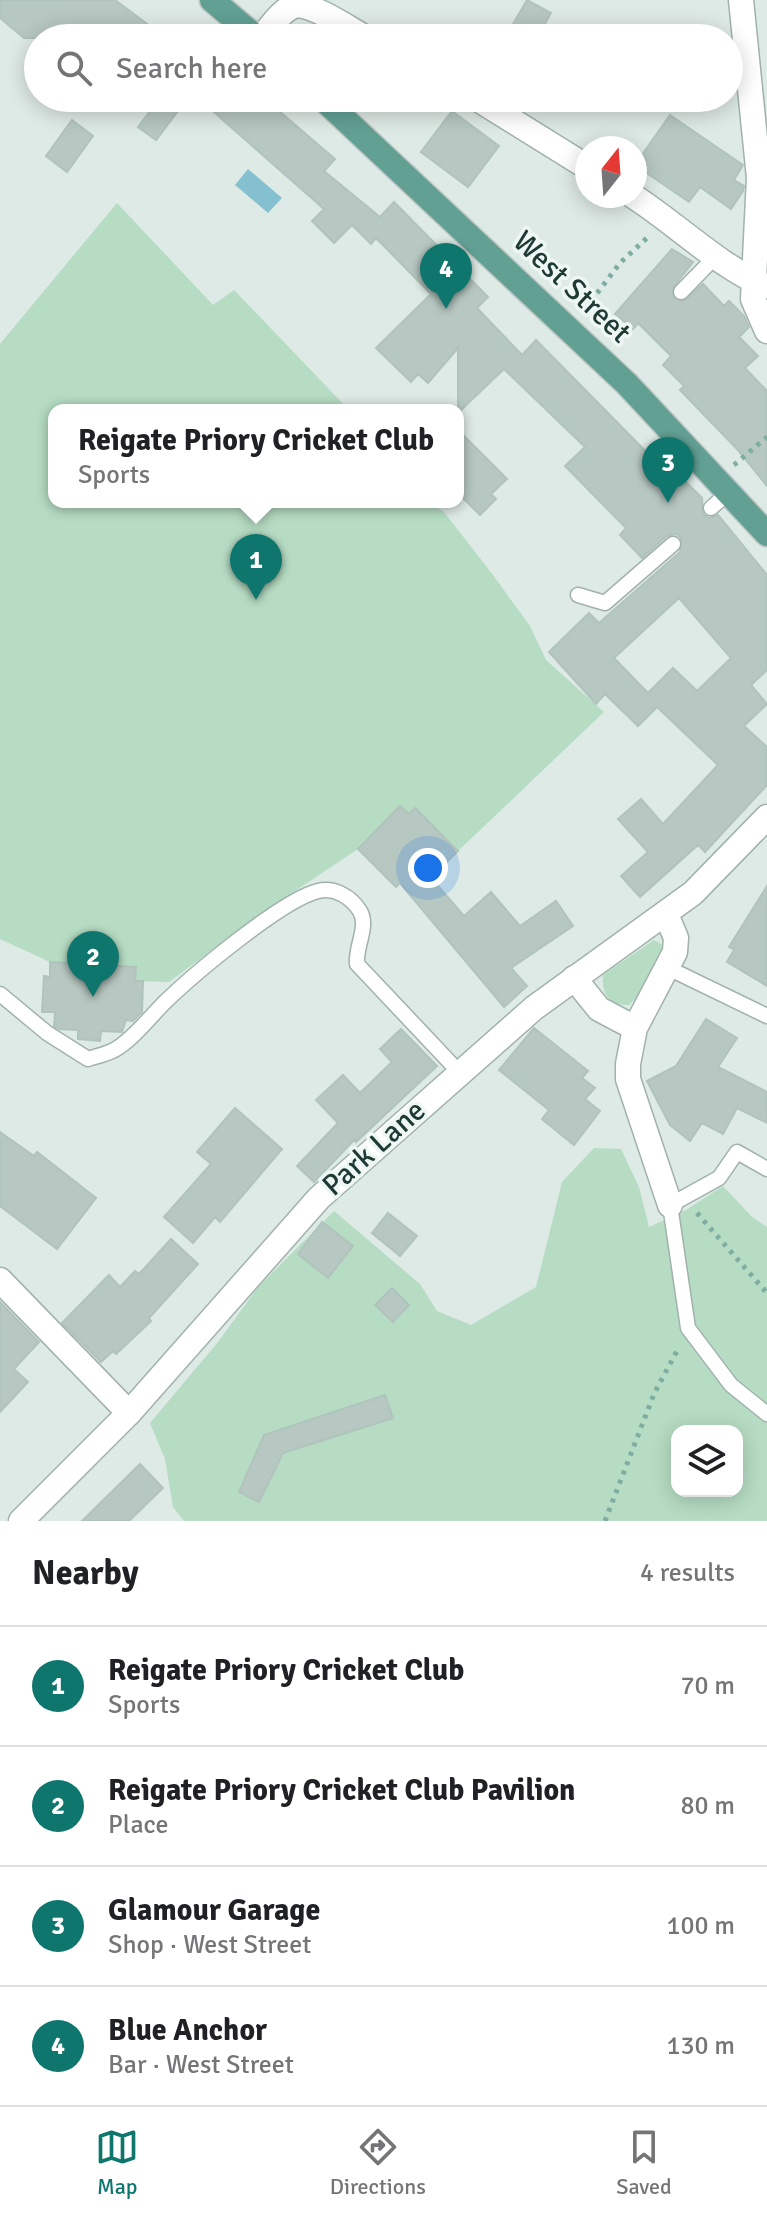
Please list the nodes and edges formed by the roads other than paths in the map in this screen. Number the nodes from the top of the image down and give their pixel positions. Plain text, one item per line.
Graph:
1 (212, 0) edge
2 (741, 0) edge
3 (242, 24) edge
4 (272, 24) edge
5 (340, 24) edge
6 (337, 112) edge
7 (499, 112) edge
8 (575, 160) edge
9 (763, 179) edge
10 (647, 205) edge
11 (715, 257) junction
12 (760, 284) edge
13 (681, 292) dead end
14 (767, 331) edge
15 (723, 484) junction
16 (711, 508) dead end
17 (767, 534) edge
18 (673, 544) dead end
19 (578, 595) dead end
20 (767, 817) edge
21 (666, 914) junction
22 (668, 968) junction
23 (574, 978) junction
24 (0, 994) edge
25 (767, 1016) edge
26 (635, 1028) junction
27 (459, 1072) junction
28 (767, 1169) edge
29 (677, 1201) junction
30 (0, 1280) edge
31 (129, 1413) junction
32 (767, 1414) edge
33 (21, 1521) edge

1 - 3 main road
2 - 9 street
4 - 5 street
6 - 15 main road, West Street
7 - 8 street
9 - 12 street
10 - 11 street
11 - 12 street
11 - 13 lane
12 - 14 street
15 - 16 lane
15 - 17 main road, West Street
18 - 19 lane
20 - 21 street, Park Lane
21 - 22 street
21 - 23 street, Park Lane
22 - 25 lane
22 - 26 street
23 - 26 street
23 - 27 street, Park Lane
24 - 27 lane
26 - 29 street
27 - 31 street, Park Lane
28 - 29 lane
29 - 32 lane
30 - 31 street
31 - 33 street, Park Lane

